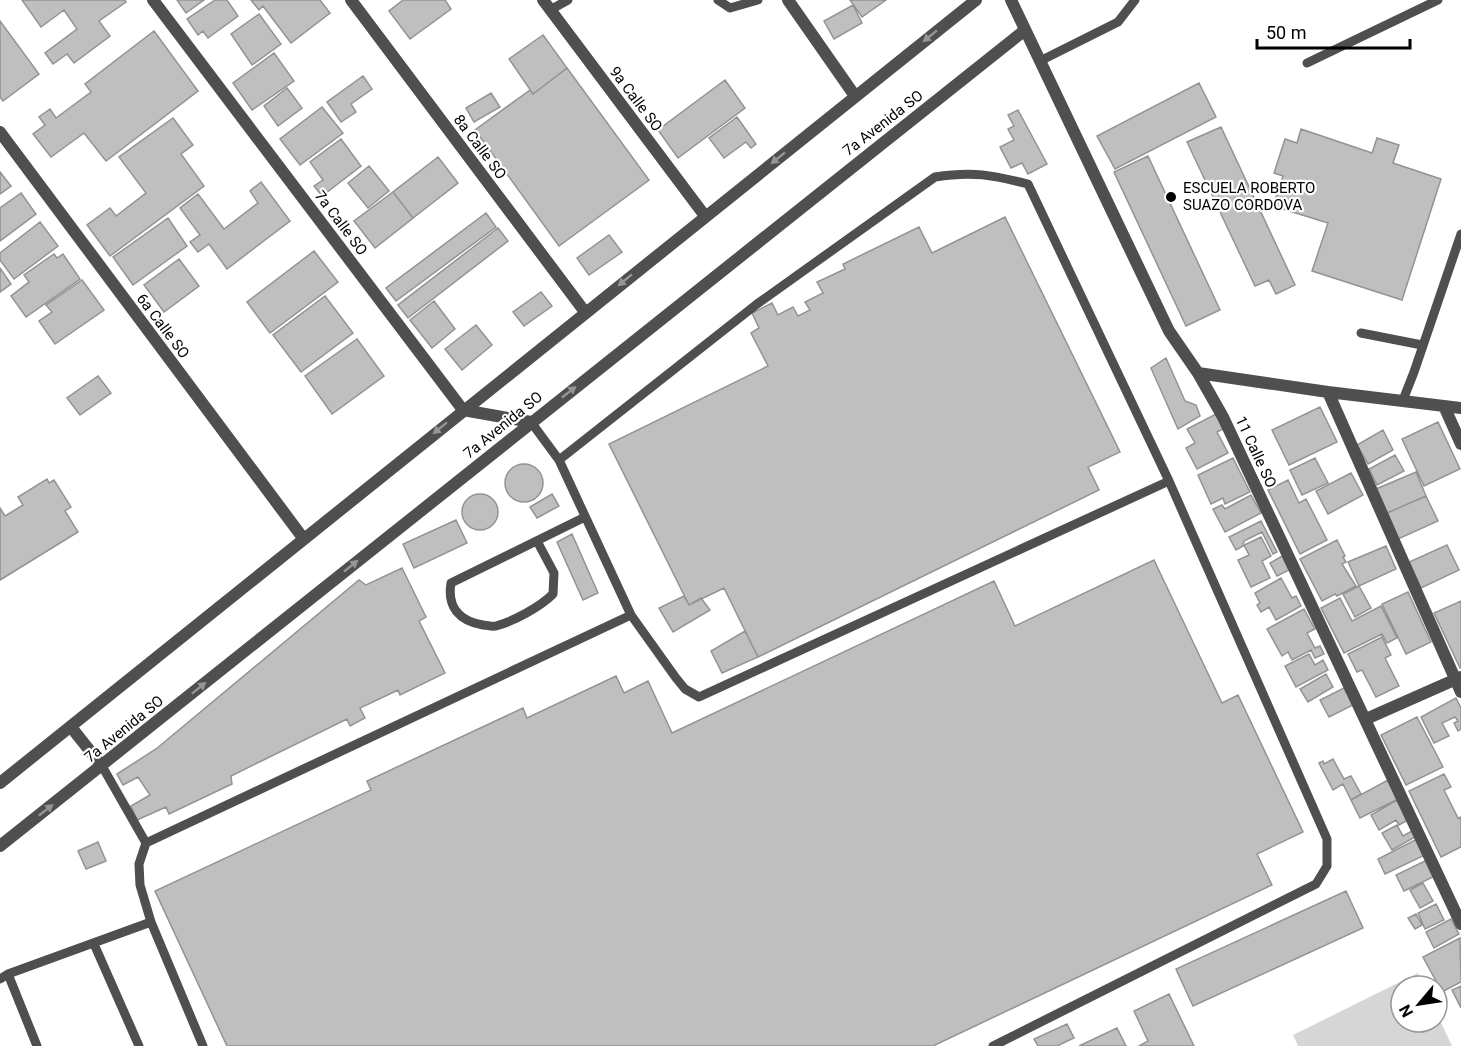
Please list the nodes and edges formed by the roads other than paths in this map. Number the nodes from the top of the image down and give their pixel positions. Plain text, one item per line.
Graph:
1 (153, 0) edge
2 (351, 0) edge
3 (568, 0) edge
4 (718, 0) edge
5 (758, 0) edge
6 (788, 0) edge
7 (976, 0) edge
8 (1011, 0) edge
9 (1135, 0) edge
10 (1438, 0) edge
11 (546, 5) edge
12 (1025, 30) junction
13 (1040, 61) junction
14 (1307, 63) dead end
15 (855, 96) junction
16 (0, 132) edge
17 (705, 216) junction
18 (1461, 234) edge
19 (585, 312) junction
20 (1361, 333) dead end
21 (1422, 345) junction
22 (1198, 373) junction
23 (1328, 392) junction
24 (1403, 400) junction
25 (1444, 406) junction
26 (1461, 408) edge
27 (463, 410) junction
28 (531, 422) junction
29 (1461, 444) edge
30 (559, 460) junction
31 (1169, 481) junction
32 (585, 517) junction
33 (303, 538) junction
34 (537, 541) junction
35 (631, 615) junction
36 (1458, 678) edge
37 (1461, 692) edge
38 (1366, 719) junction
39 (71, 727) junction
40 (102, 766) junction
41 (0, 783) edge
42 (146, 843) junction
43 (0, 846) edge
44 (151, 922) junction
45 (1461, 924) edge
46 (94, 944) junction
47 (4, 976) edge
48 (37, 1046) edge
49 (139, 1046) edge
50 (203, 1046) edge
51 (993, 1046) edge

1 - 27 street, 7a Calle SO
2 - 19 street, 8a Calle SO
3 - 11 lane
4 - 5 lane
6 - 15 street
7 -> 15 street
8 - 12 street, 11 Calle SO
9 - 13 lane
10 - 14 lane
11 - 17 street, 9a Calle SO
12 - 13 street, 11 Calle SO
28 -> 12 street, 7a Avenida SO
13 - 22 street, 11 Calle SO
15 -> 17 street
16 - 33 street, 6a Calle SO
17 -> 19 street
18 - 21 lane
19 - 27 street
20 - 21 lane
21 - 24 lane
22 - 23 street
22 - 38 street, 11 Calle SO
23 - 24 street
23 - 36 street
24 - 25 street
25 - 26 street
25 - 29 street
27 - 28 street
27 -> 33 street
28 - 30 lane
40 -> 28 street, 7a Avenida SO
30 - 31 lane
30 - 32 lane
31 - 35 lane
31 - 51 lane
32 - 34 lane
32 - 35 lane
33 - 39 street
34 - 34 lane
35 - 42 lane
36 - 37 street
36 - 38 street
38 - 45 street, 11 Calle SO
39 - 40 street
39 - 41 street
40 - 42 lane
43 -> 40 street, 7a Avenida SO
42 - 44 lane
44 - 46 lane
44 - 50 lane
46 - 47 lane
46 - 49 lane
47 - 48 lane

